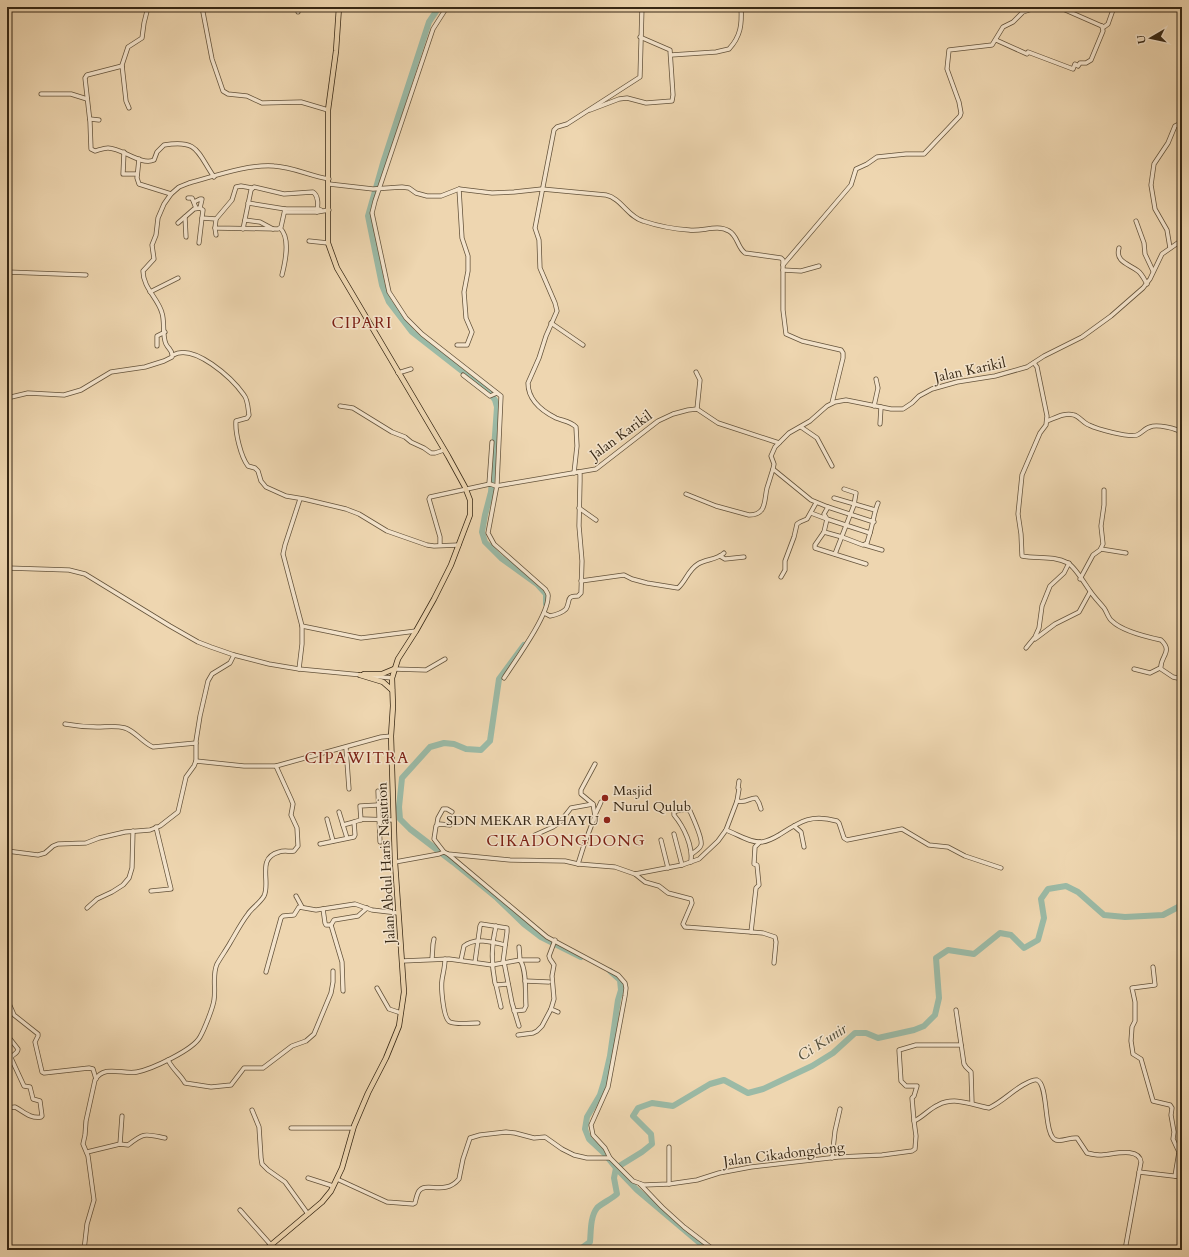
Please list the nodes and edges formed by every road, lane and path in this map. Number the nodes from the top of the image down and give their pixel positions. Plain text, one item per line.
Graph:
1 (148, 7) edge
2 (202, 7) edge
3 (339, 7) edge
4 (447, 7) edge
5 (642, 7) edge
6 (741, 7) edge
7 (1038, 7) edge
8 (1050, 7) edge
9 (1114, 7) edge
10 (1063, 8) edge
11 (1102, 26) junction
12 (640, 37) junction
13 (996, 40) junction
14 (671, 55) junction
15 (122, 66) junction
16 (41, 94) dead end
17 (87, 99) junction
18 (128, 108) dead end
19 (328, 110) junction
20 (585, 112) junction
21 (90, 119) junction
22 (99, 120) dead end
23 (1182, 124) edge
24 (124, 152) junction
25 (139, 160) junction
26 (137, 174) junction
27 (214, 177) junction
28 (329, 182) junction
29 (252, 188) junction
30 (377, 189) junction
31 (543, 189) junction
32 (459, 190) junction
33 (171, 194) junction
34 (188, 198) dead end
35 (194, 202) junction
36 (248, 203) junction
37 (198, 208) junction
38 (319, 210) junction
39 (329, 210) junction
40 (285, 211) junction
41 (185, 217) junction
42 (202, 218) junction
43 (216, 220) junction
44 (245, 220) junction
45 (1136, 221) dead end
46 (178, 223) dead end
47 (215, 228) junction
48 (280, 228) junction
49 (243, 229) junction
50 (274, 230) junction
51 (216, 235) dead end
52 (186, 236) dead end
53 (1182, 240) edge
54 (309, 241) dead end
55 (199, 243) dead end
56 (328, 243) junction
57 (1119, 248) dead end
58 (1170, 248) junction
59 (819, 266) dead end
60 (783, 268) junction
61 (1153, 271) junction
62 (7, 272) edge
63 (86, 275) dead end
64 (282, 275) dead end
65 (178, 278) dead end
66 (1147, 284) junction
67 (150, 292) junction
68 (551, 323) junction
69 (165, 332) junction
70 (583, 344) dead end
71 (457, 345) dead end
72 (157, 346) dead end
73 (173, 355) junction
74 (1034, 363) junction
75 (411, 368) dead end
76 (696, 372) dead end
77 (398, 373) junction
78 (463, 375) dead end
79 (876, 379) dead end
80 (497, 393) junction
81 (7, 398) edge
82 (832, 403) junction
83 (340, 406) dead end
84 (874, 406) junction
85 (881, 408) junction
86 (697, 409) junction
87 (1047, 421) junction
88 (880, 424) dead end
89 (801, 427) junction
90 (1182, 433) edge
91 (492, 442) dead end
92 (779, 443) junction
93 (444, 450) junction
94 (832, 466) dead end
95 (773, 469) junction
96 (576, 472) junction
97 (490, 484) junction
98 (497, 486) junction
99 (844, 489) dead end
100 (466, 490) junction
101 (1104, 490) dead end
102 (686, 494) dead end
103 (834, 498) dead end
104 (300, 499) junction
105 (816, 503) junction
106 (878, 503) dead end
107 (854, 505) junction
108 (828, 507) junction
109 (579, 508) junction
110 (875, 510) junction
111 (811, 513) junction
112 (850, 514) junction
113 (827, 519) junction
114 (596, 520) dead end
115 (874, 522) junction
116 (845, 526) junction
117 (824, 532) junction
118 (870, 533) junction
119 (842, 537) junction
120 (459, 545) junction
121 (865, 545) junction
122 (440, 546) junction
123 (1101, 549) junction
124 (882, 550) dead end
125 (724, 553) dead end
126 (1126, 553) dead end
127 (835, 554) junction
128 (720, 556) junction
129 (744, 557) dead end
130 (1069, 563) junction
131 (866, 564) dead end
132 (7, 568) edge
133 (781, 577) dead end
134 (1080, 579) junction
135 (580, 581) junction
136 (1090, 592) junction
137 (544, 613) junction
138 (302, 626) junction
139 (416, 631) junction
140 (1032, 642) junction
141 (1026, 648) dead end
142 (234, 655) junction
143 (445, 659) dead end
144 (1160, 668) junction
145 (299, 669) junction
146 (394, 669) junction
147 (1134, 669) dead end
148 (360, 675) junction
149 (392, 678) junction
150 (504, 678) dead end
151 (1182, 679) edge
152 (392, 690) junction
153 (65, 724) dead end
154 (391, 736) junction
155 (196, 743) junction
156 (346, 748) junction
157 (196, 761) junction
158 (595, 764) dead end
159 (276, 766) junction
160 (739, 782) dead end
161 (349, 789) dead end
162 (378, 791) dead end
163 (737, 801) junction
164 (601, 802) dead end
165 (592, 804) junction
166 (378, 805) junction
167 (761, 809) dead end
168 (340, 812) dead end
169 (452, 812) dead end
170 (595, 816) junction
171 (327, 819) dead end
172 (379, 819) junction
173 (360, 820) junction
174 (393, 820) junction
175 (354, 822) junction
176 (438, 824) junction
177 (343, 825) junction
178 (450, 825) dead end
179 (794, 826) junction
180 (156, 828) junction
181 (726, 830) junction
182 (133, 832) junction
183 (674, 834) dead end
184 (535, 835) dead end
185 (347, 838) junction
186 (661, 840) dead end
187 (333, 841) junction
188 (380, 842) dead end
189 (760, 842) junction
190 (320, 844) dead end
191 (804, 847) dead end
192 (7, 851) edge
193 (443, 853) junction
194 (692, 854) junction
195 (395, 862) junction
196 (691, 862) junction
197 (578, 864) junction
198 (682, 865) junction
199 (668, 868) junction
200 (1001, 868) dead end
201 (635, 874) junction
202 (151, 891) dead end
203 (296, 896) dead end
204 (302, 907) junction
205 (87, 908) dead end
206 (367, 908) junction
207 (323, 909) junction
208 (398, 913) junction
209 (332, 925) junction
210 (496, 926) junction
211 (751, 932) junction
212 (434, 939) dead end
213 (477, 942) junction
214 (492, 942) junction
215 (554, 943) junction
216 (506, 945) junction
217 (519, 947) dead end
218 (432, 959) junction
219 (445, 959) junction
220 (461, 960) junction
221 (520, 960) junction
222 (538, 960) dead end
223 (402, 961) junction
224 (475, 962) junction
225 (504, 962) junction
226 (774, 963) dead end
227 (492, 965) junction
228 (1153, 967) dead end
229 (333, 971) dead end
230 (266, 972) dead end
231 (525, 981) junction
232 (549, 982) dead end
233 (508, 984) junction
234 (496, 985) junction
235 (377, 988) dead end
236 (343, 991) dead end
237 (7, 999) edge
238 (501, 1007) dead end
239 (551, 1009) junction
240 (956, 1010) dead end
241 (514, 1011) junction
242 (558, 1012) dead end
243 (401, 1014) junction
244 (478, 1023) dead end
245 (519, 1026) dead end
246 (7, 1035) edge
247 (518, 1035) dead end
248 (961, 1045) junction
249 (168, 1060) junction
250 (96, 1079) junction
251 (972, 1103) junction
252 (7, 1108) edge
253 (840, 1109) dead end
254 (252, 1110) dead end
255 (122, 1116) dead end
256 (914, 1121) junction
257 (291, 1128) dead end
258 (353, 1128) junction
259 (166, 1138) dead end
260 (120, 1144) junction
261 (668, 1147) dead end
262 (87, 1152) junction
263 (609, 1158) junction
264 (832, 1158) junction
265 (1139, 1172) junction
266 (1175, 1176) junction
267 (1182, 1177) edge
268 (308, 1178) dead end
269 (337, 1179) junction
270 (640, 1184) junction
271 (668, 1184) junction
272 (333, 1186) junction
273 (240, 1210) dead end
274 (308, 1214) junction
275 (267, 1248) edge
276 (84, 1250) edge
277 (714, 1250) edge
278 (1125, 1250) edge

1 - 15 street
2 - 19 street
3 - 19 main road, Jalan Abdul Haris Nasution
4 - 30 street
5 - 12 street
6 - 14 street
7 - 13 street
8 - 10 street
9 - 11 street
10 - 11 street
11 - 13 street
12 - 14 street
12 - 20 street
13 - 60 street
14 - 20 street
15 - 17 street
15 - 18 street
16 - 17 street
17 - 21 street
19 - 28 main road, Jalan Abdul Haris Nasution
20 - 31 street
21 - 22 street
21 - 24 street
23 - 58 street
24 - 25 street
24 - 26 street
25 - 26 street
25 - 27 street
26 - 33 street
27 - 28 street
27 - 33 street
28 - 30 street
28 - 39 main road, Jalan Abdul Haris Nasution
29 - 36 street
29 - 38 street
29 - 43 street
30 - 32 street
30 - 80 street
31 - 32 street
31 - 60 street
31 - 68 street
32 - 71 street
33 - 67 street
34 - 35 street
35 - 37 street
35 - 37 street
36 - 40 street
36 - 44 street
37 - 41 street
37 - 42 street
38 - 39 street
38 - 40 street
39 - 56 main road, Jalan Abdul Haris Nasution
40 - 48 street
41 - 46 street
41 - 52 street
42 - 43 street
42 - 55 street
43 - 47 street
44 - 49 street
44 - 50 street
45 - 61 street
47 - 49 street
47 - 51 street
48 - 50 street
48 - 64 street
49 - 50 street
53 - 58 street, Jalan Karikil
54 - 56 street
56 - 77 main road, Jalan Abdul Haris Nasution
57 - 66 street
58 - 61 street, Jalan Karikil
59 - 60 street
60 - 82 street
61 - 66 street, Jalan Karikil
62 - 63 street
65 - 67 street
66 - 74 street, Jalan Karikil
67 - 69 street
68 - 70 street
68 - 96 street
69 - 72 street
69 - 73 street
73 - 81 street
73 - 104 street
74 - 85 street, Jalan Karikil
74 - 87 street
75 - 77 street
76 - 86 street
77 - 93 main road, Jalan Abdul Haris Nasution
78 - 80 street
79 - 84 street
80 - 98 street
82 - 84 street, Jalan Karikil
82 - 89 street
83 - 93 street
84 - 85 street, Jalan Karikil
85 - 88 street
86 - 92 street
86 - 96 street, Jalan Karikil
87 - 90 street
87 - 130 street
89 - 92 street
89 - 94 street
91 - 97 street
92 - 95 street
93 - 100 main road, Jalan Abdul Haris Nasution
95 - 102 street
95 - 105 street
96 - 98 street, Jalan Karikil
96 - 109 street
97 - 98 street
97 - 100 street
98 - 137 street
99 - 107 street
100 - 120 main road, Jalan Abdul Haris Nasution
100 - 122 street
101 - 123 street
103 - 107 street
104 - 122 street
104 - 138 street
105 - 108 street
105 - 111 street
106 - 110 street
107 - 110 street
107 - 112 street
108 - 112 street
108 - 113 street
109 - 114 street
109 - 135 street
110 - 115 street
111 - 113 street
111 - 133 street
112 - 115 street
112 - 116 street
113 - 116 street
113 - 117 street
115 - 118 street
116 - 118 street
116 - 119 street
117 - 119 street
117 - 127 street
118 - 121 street
119 - 121 street
119 - 127 street
120 - 122 street
120 - 139 main road, Jalan Abdul Haris Nasution
121 - 124 street
123 - 126 street
123 - 134 street
125 - 128 street
127 - 131 street
128 - 129 street
128 - 135 street
130 - 134 street
130 - 140 street
132 - 142 street
134 - 136 street
135 - 137 street
136 - 140 street
136 - 144 street
137 - 150 street
138 - 139 street
138 - 145 street
139 - 146 main road, Jalan Abdul Haris Nasution
140 - 141 street
142 - 145 street
142 - 155 street
143 - 146 street
144 - 147 street
144 - 151 street
145 - 148 street
146 - 148 main road
146 - 149 main road, Jalan Abdul Haris Nasution
148 - 149 street
148 - 152 main road
149 - 152 main road, Jalan Abdul Haris Nasution
152 - 154 main road, Jalan Abdul Haris Nasution
153 - 155 street
154 - 156 street
154 - 174 main road, Jalan Abdul Haris Nasution
155 - 157 street
156 - 159 street
156 - 161 street
157 - 159 street
157 - 180 street
158 - 165 street
159 - 249 street
160 - 163 street
162 - 166 street
163 - 167 street
163 - 181 street
164 - 170 street
165 - 170 street
165 - 184 street
166 - 172 street
166 - 173 street
168 - 177 street
169 - 176 street
170 - 197 street
171 - 187 street
172 - 173 street
172 - 174 street
172 - 188 street
173 - 175 street
174 - 195 main road, Jalan Abdul Haris Nasution
175 - 177 street
175 - 185 street
176 - 178 street
176 - 193 street
177 - 185 street
179 - 189 street
179 - 191 street
179 - 200 street
180 - 182 street
180 - 202 street
181 - 189 street
181 - 196 street
182 - 192 street
182 - 205 street
183 - 198 street
185 - 187 street
186 - 199 street
187 - 190 street
189 - 211 street
193 - 195 street
193 - 197 street
193 - 215 street
194 - 194 street
194 - 196 street
195 - 208 main road, Jalan Abdul Haris Nasution
196 - 198 street
197 - 201 street
198 - 199 street
199 - 201 street
201 - 211 street
203 - 204 street
204 - 207 street
204 - 230 street
206 - 207 street
206 - 208 street
206 - 209 street
207 - 209 street
208 - 223 main road, Jalan Abdul Haris Nasution
209 - 236 street
210 - 213 street
210 - 214 street
210 - 216 street
211 - 226 street
212 - 218 street
213 - 214 street
213 - 220 street
213 - 224 street
214 - 216 street
214 - 227 street
215 - 239 street
215 - 263 street
216 - 225 street
217 - 221 street
218 - 219 street
218 - 223 street
219 - 220 street
219 - 244 street
220 - 224 street
221 - 222 street
221 - 225 street
221 - 231 street
223 - 243 main road, Jalan Abdul Haris Nasution
224 - 227 street
225 - 227 street
225 - 233 street
227 - 234 street
228 - 266 street
229 - 249 street
231 - 232 street
231 - 241 street
233 - 234 street
233 - 241 street
234 - 238 street
235 - 243 street
237 - 250 street
239 - 242 street
239 - 247 street
240 - 248 street
241 - 245 street
243 - 258 main road, Jalan Abdul Haris Nasution
246 - 252 street
248 - 251 street
248 - 256 street
249 - 250 street
250 - 262 street
251 - 256 street
251 - 265 street
253 - 264 street
254 - 274 street
255 - 260 street
256 - 264 street, Jalan Cikadongdong
257 - 258 street
258 - 269 main road, Jalan Abdul Haris Nasution
259 - 260 street
260 - 262 street
261 - 271 street
262 - 276 street
263 - 269 street
263 - 270 street
264 - 271 street, Jalan Cikadongdong
265 - 266 street
265 - 278 street
266 - 267 street
268 - 272 street
269 - 272 main road, Jalan Abdul Haris Nasution
270 - 271 street, Jalan Cikadongdong
270 - 277 street
272 - 274 main road, Jalan Abdul Haris Nasution
273 - 275 street
274 - 275 main road, Jalan Abdul Haris Nasution

